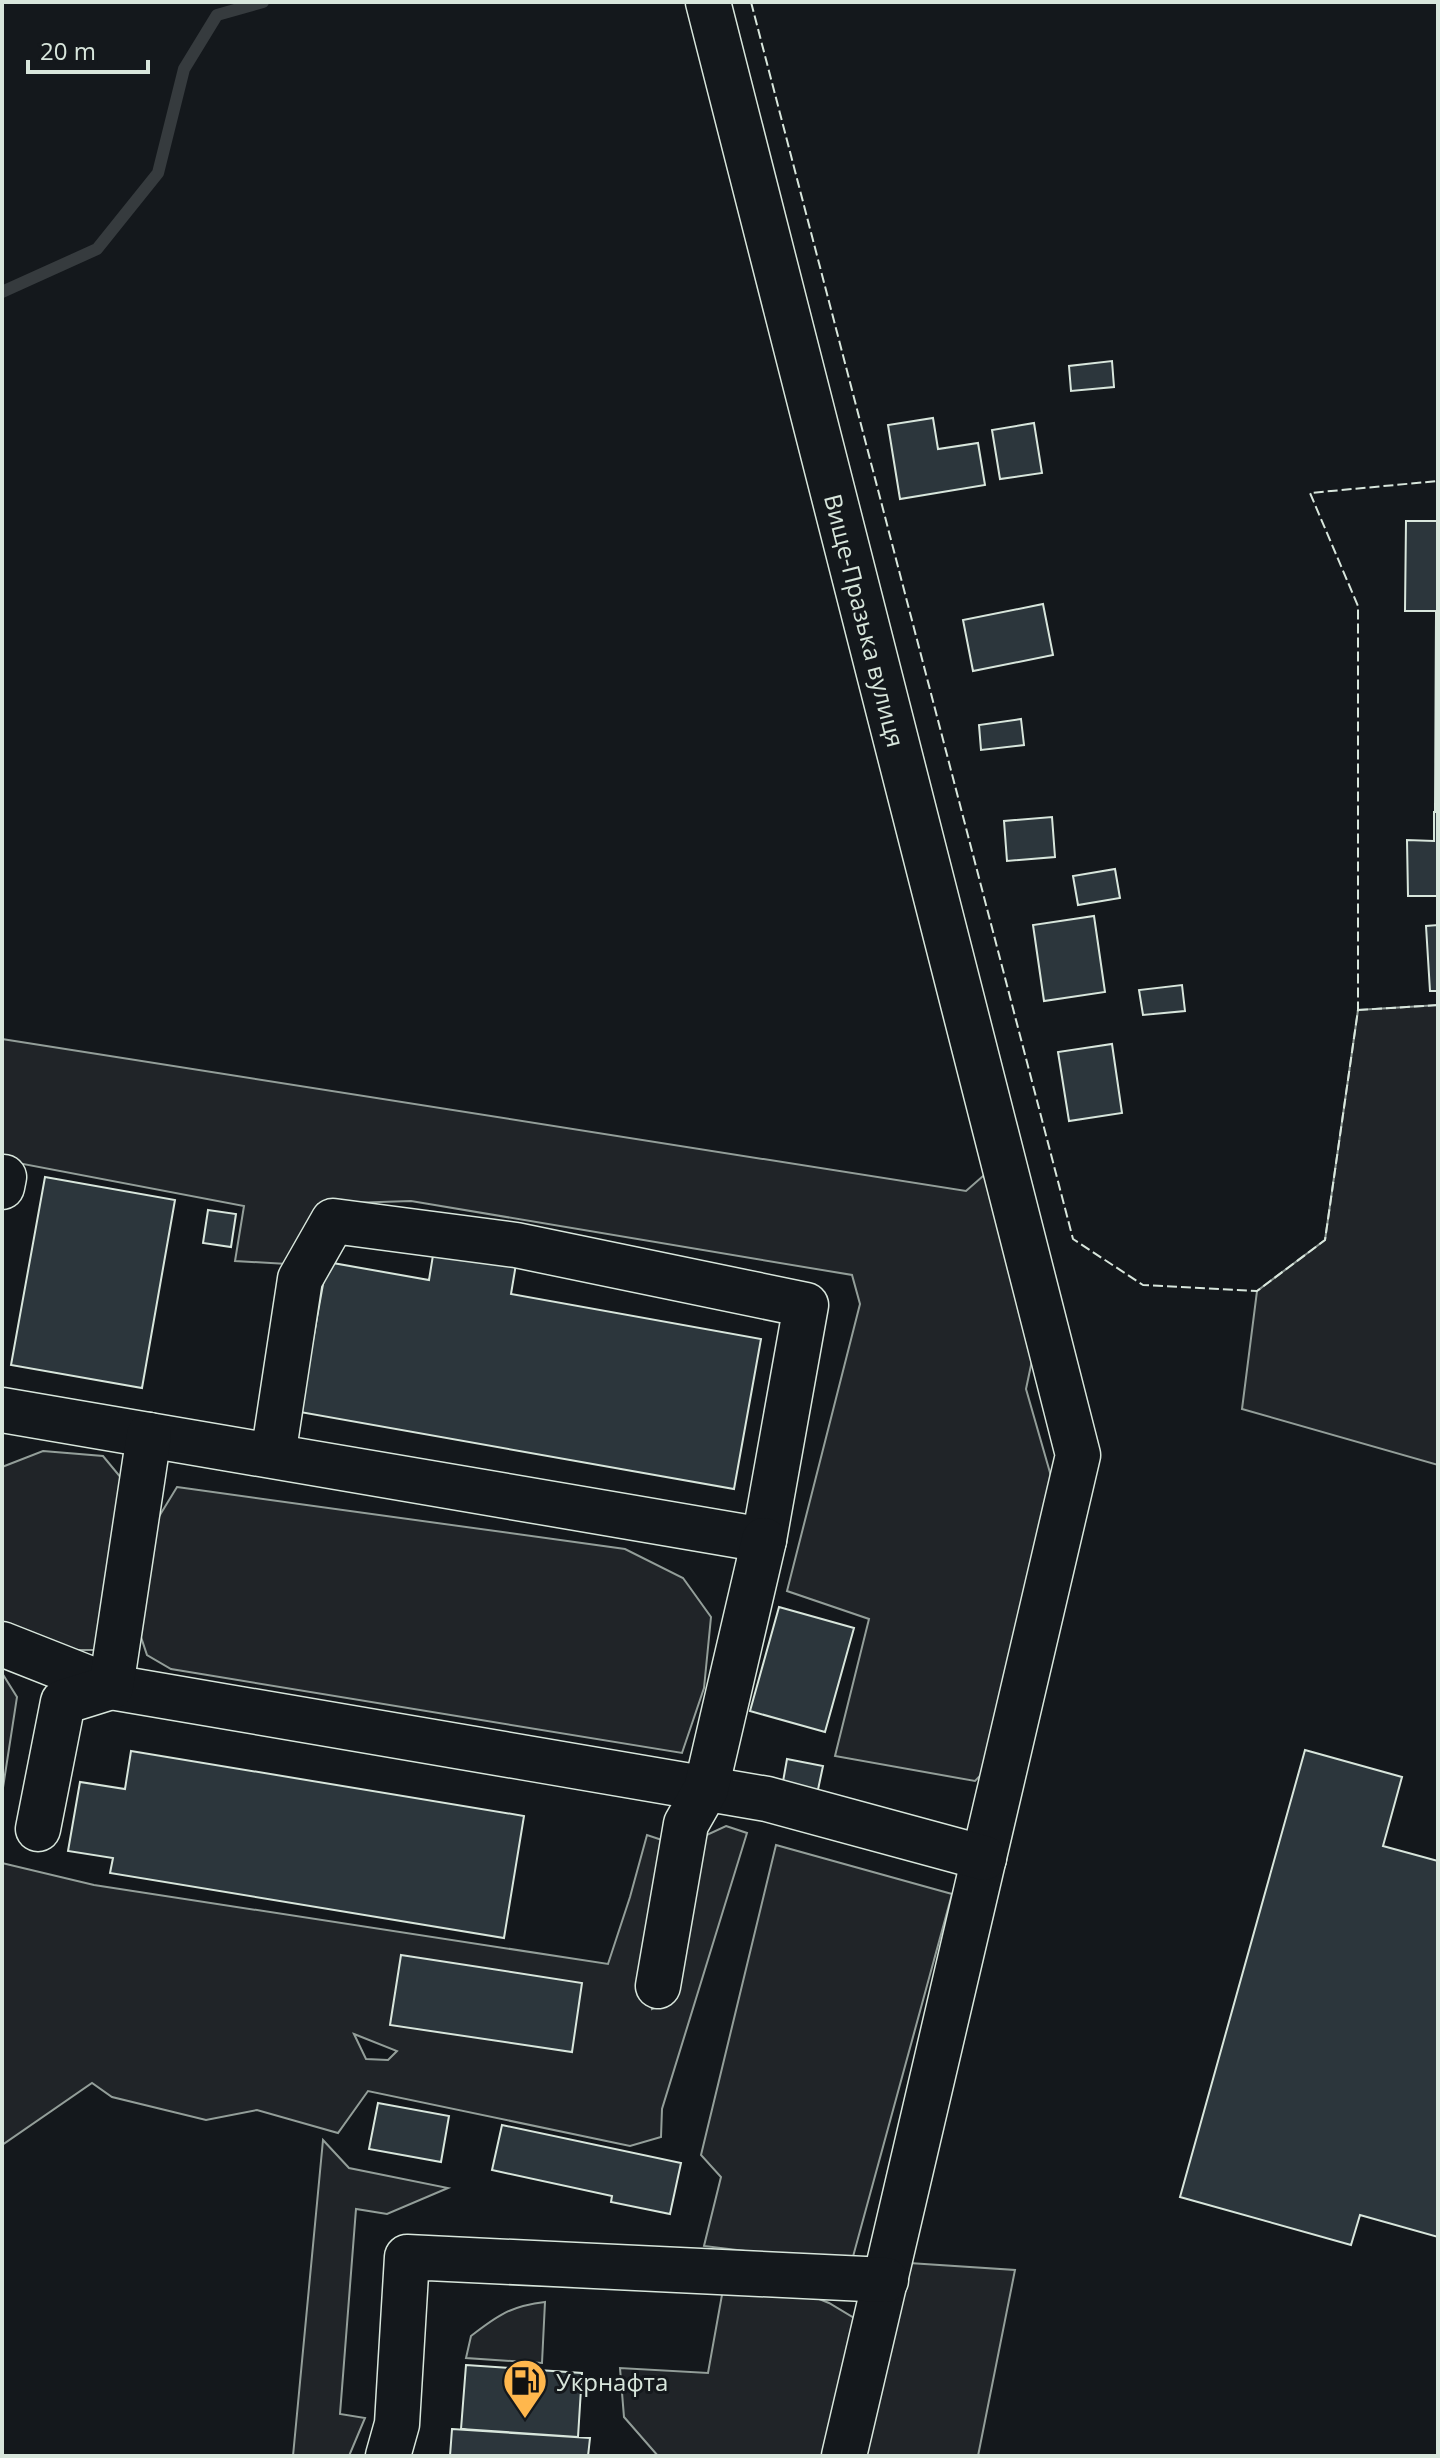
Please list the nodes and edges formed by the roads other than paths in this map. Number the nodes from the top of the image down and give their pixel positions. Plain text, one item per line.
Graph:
1 (708, 2) edge
2 (2, 1410) edge
3 (149, 1435) junction
4 (273, 1456) junction
5 (764, 1540) junction
6 (2, 1644) edge
7 (111, 1687) junction
8 (706, 1789) junction
9 (38, 1829) dead end
10 (984, 1858) junction
11 (658, 1986) dead end
12 (886, 2280) junction
13 (388, 2456) edge
14 (844, 2456) edge

1 - 10 street, Вище-Празька вулиця
2 - 3 street
3 - 4 street
3 - 7 street
4 - 5 street
4 - 5 street
5 - 8 street
6 - 7 street
7 - 8 street
7 - 9 street
8 - 10 street
8 - 11 street
10 - 12 street, Вище-Празька вулиця
12 - 13 street
12 - 14 street, Вище-Празька вулиця

